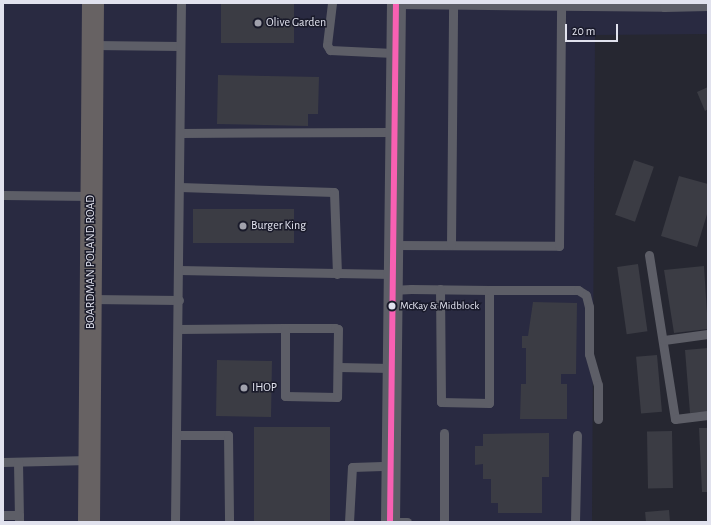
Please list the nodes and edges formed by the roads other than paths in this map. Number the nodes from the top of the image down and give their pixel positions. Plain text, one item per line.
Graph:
1 (93, 3) edge
2 (181, 3) edge
3 (332, 3) edge
4 (396, 4) edge
5 (473, 4) edge
6 (512, 4) edge
7 (453, 5) junction
8 (664, 5) edge
9 (561, 6) junction
10 (708, 6) edge
11 (93, 45) junction
12 (180, 46) junction
13 (393, 53) junction
14 (393, 132) junction
15 (180, 133) junction
16 (180, 187) junction
17 (3, 195) edge
18 (91, 196) junction
19 (392, 245) junction
20 (451, 245) junction
21 (649, 255) dead end
22 (179, 270) junction
23 (336, 274) junction
24 (392, 282) junction
25 (440, 289) junction
26 (489, 290) junction
27 (90, 300) junction
28 (179, 300) junction
29 (285, 328) junction
30 (178, 329) junction
31 (708, 334) edge
32 (664, 340) junction
33 (339, 367) junction
34 (391, 368) junction
35 (708, 415) edge
36 (598, 419) dead end
37 (444, 433) dead end
38 (178, 435) junction
39 (577, 435) dead end
40 (89, 460) junction
41 (3, 462) edge
42 (18, 462) junction
43 (390, 466) junction
44 (3, 515) edge
45 (19, 519) edge
46 (89, 522) edge
47 (175, 522) edge
48 (229, 522) edge
49 (349, 522) edge
50 (390, 522) edge
51 (408, 522) edge
52 (444, 522) edge
53 (575, 522) edge

1 - 11 main road, BOARDMAN POLAND ROAD
2 - 12 lane
3 - 13 lane
4 - 7 lane
4 - 13 street
5 - 6 lane
5 - 7 lane
6 - 9 lane
7 - 20 lane
8 - 9 lane
8 - 10 lane
9 - 20 lane
11 - 12 lane
11 - 18 main road, BOARDMAN POLAND ROAD
12 - 15 lane
13 - 14 street
14 - 15 lane
14 - 19 street
15 - 16 lane
16 - 22 lane
16 - 23 lane
17 - 18 lane
18 - 27 main road, BOARDMAN POLAND ROAD
19 - 20 lane
19 - 24 street
21 - 32 lane
22 - 23 lane
22 - 28 lane
23 - 24 lane
24 - 25 lane
24 - 34 street
25 - 26 lane
25 - 26 lane
26 - 36 lane
27 - 28 lane
27 - 40 main road, BOARDMAN POLAND ROAD
28 - 30 lane
29 - 30 lane
29 - 33 lane
29 - 33 lane
30 - 38 lane
31 - 32 lane
32 - 35 lane
33 - 34 lane
34 - 43 street
37 - 52 lane
38 - 47 lane
38 - 48 lane
39 - 53 lane
40 - 42 lane
40 - 46 main road, BOARDMAN POLAND ROAD
41 - 42 lane
42 - 45 lane
43 - 49 lane
43 - 50 street
44 - 45 lane
50 - 51 lane

